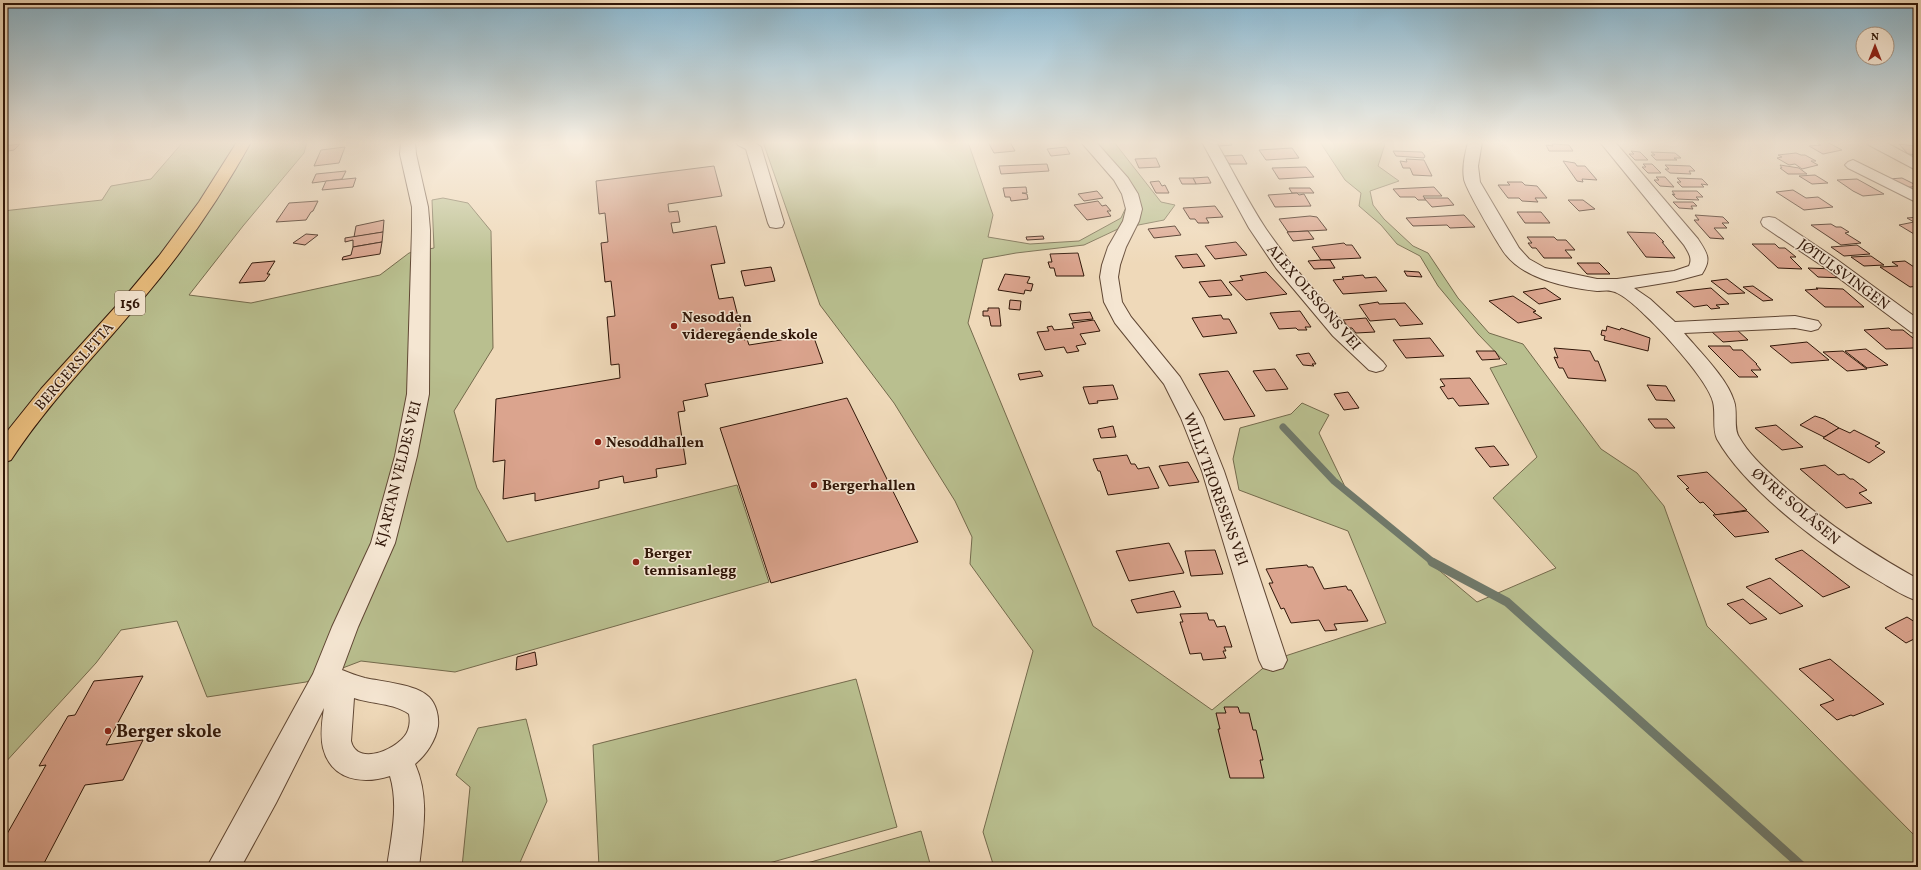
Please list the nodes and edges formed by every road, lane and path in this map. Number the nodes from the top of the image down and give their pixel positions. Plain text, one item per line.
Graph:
1 (220, 183) edge
2 (414, 183) edge
3 (763, 183) edge
4 (1123, 183) edge
5 (1232, 183) edge
6 (1472, 183) edge
7 (1641, 183) edge
8 (1888, 183) edge
9 (1918, 198) edge
10 (1769, 222) dead end
11 (776, 223) dead end
12 (1617, 285) junction
13 (1811, 326) dead end
14 (1670, 328) junction
15 (1918, 328) edge
16 (1376, 366) dead end
17 (3, 455) edge
18 (1918, 591) edge
19 (1273, 660) dead end
20 (335, 679) junction
21 (397, 759) junction
22 (223, 867) edge
23 (403, 867) edge

1 - 17 main road, BERGERSLETTA / 156
2 - 20 street, KJARTAN VELDES VEI
3 - 11 street
4 - 19 street, WILLY THORESENS VEI
5 - 16 street, ALEX OLSSONS VEI
6 - 12 street
7 - 12 street
8 - 9 street
10 - 15 street, JØTULSVINGEN
12 - 14 street, ØVRE SOLÅSEN
13 - 14 street
14 - 18 street, ØVRE SOLÅSEN
20 - 21 street, KJARTAN VELDES VEI
20 - 21 street, KJARTAN VELDES VEI
20 - 22 street, KJARTAN VELDES VEI
21 - 23 street

